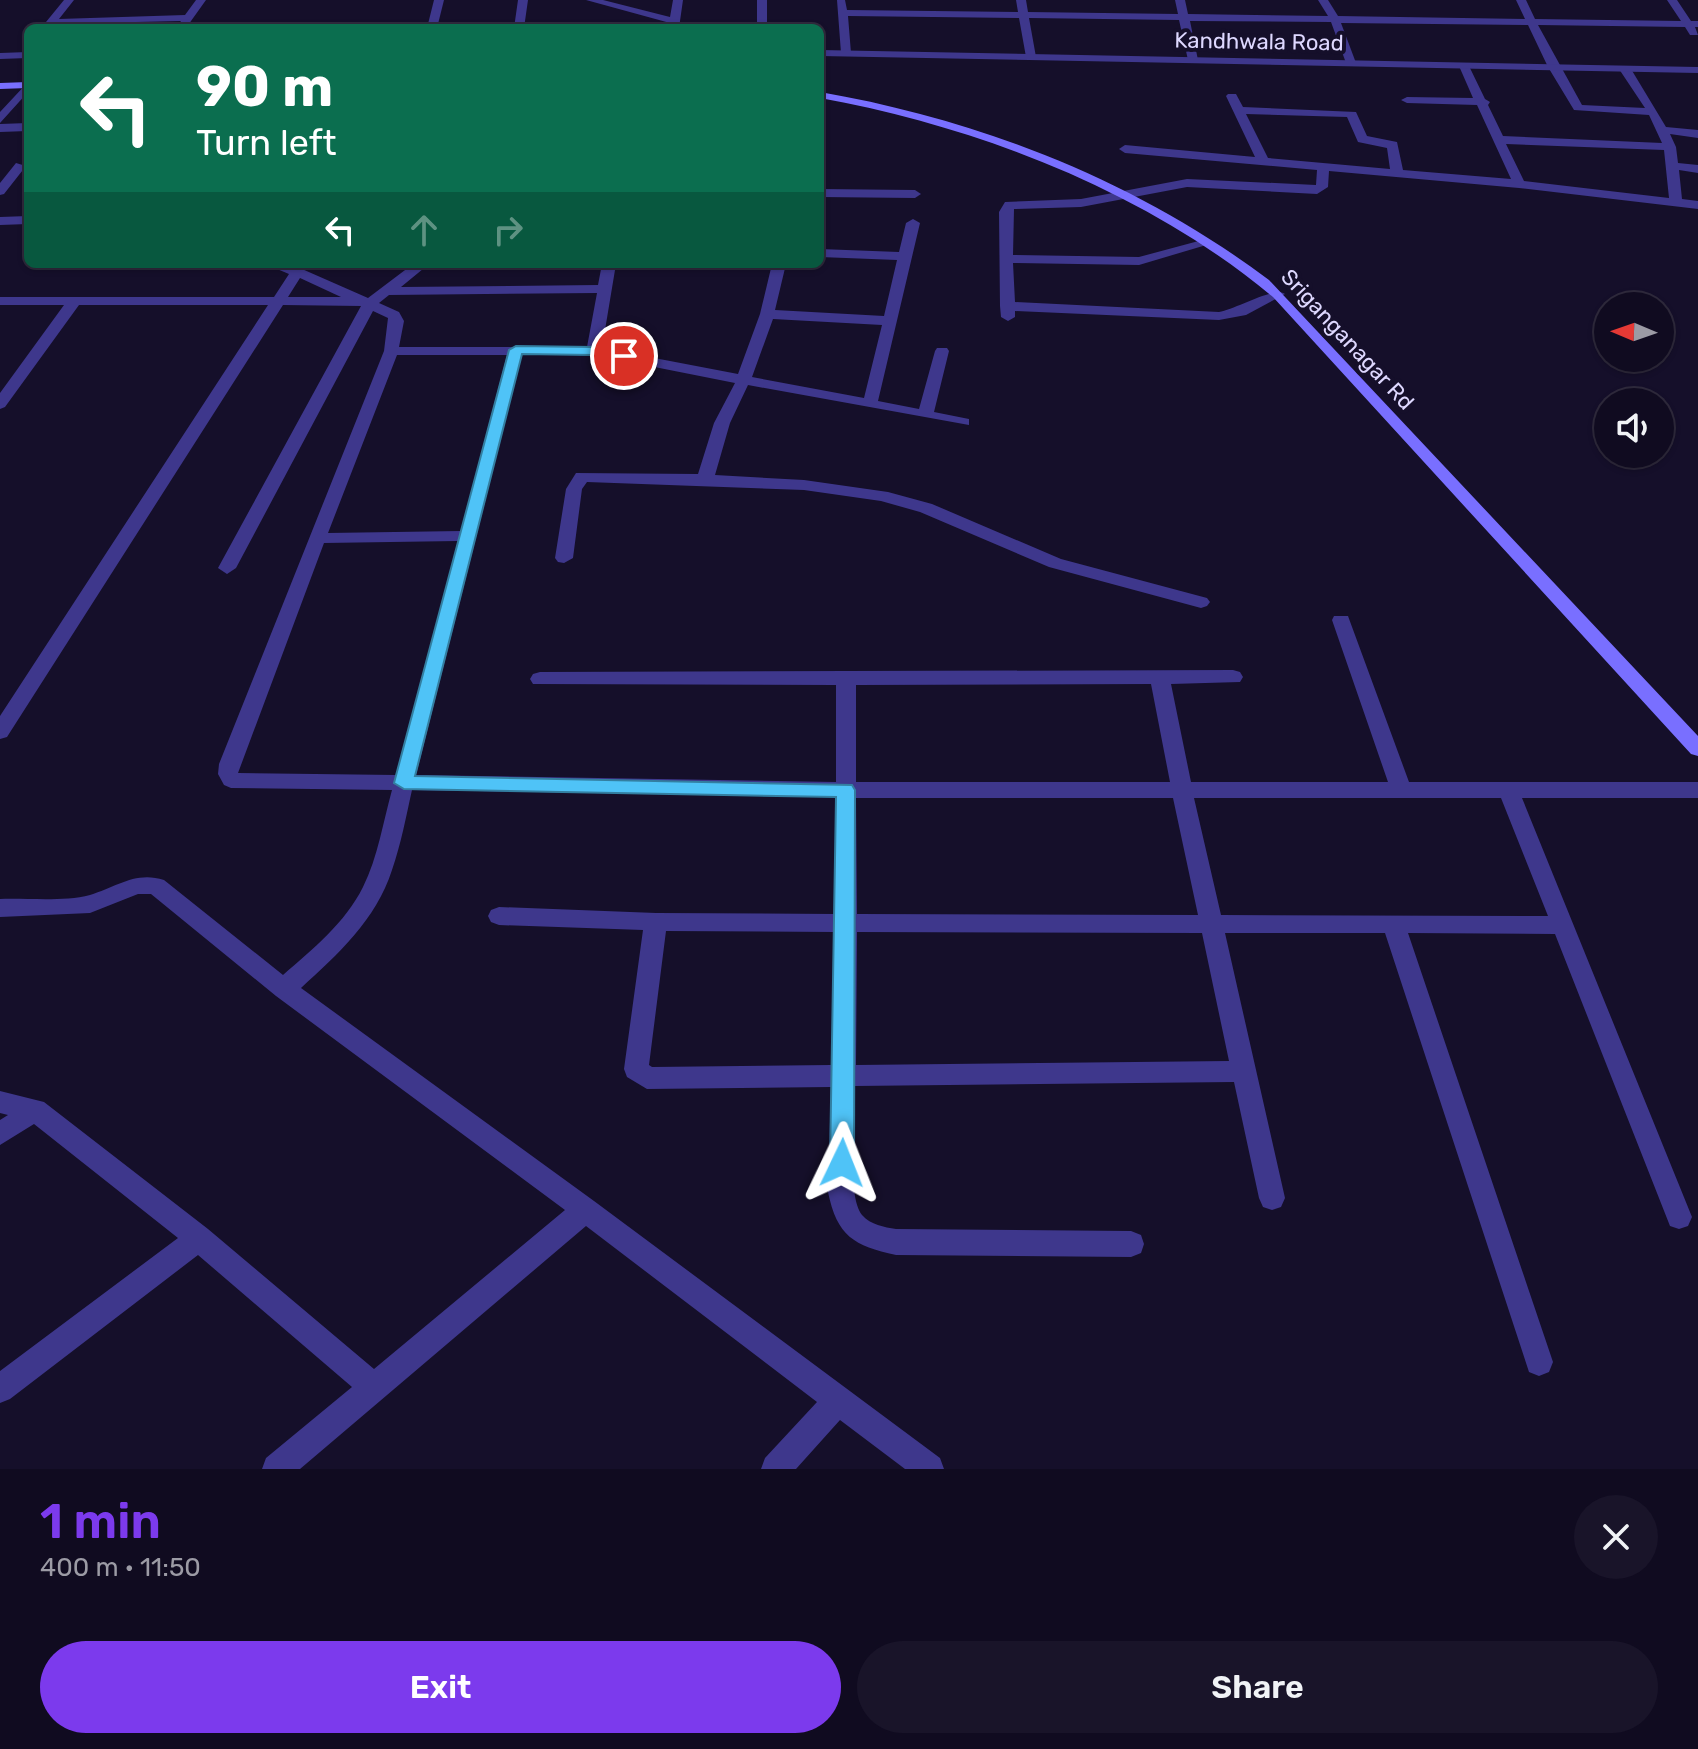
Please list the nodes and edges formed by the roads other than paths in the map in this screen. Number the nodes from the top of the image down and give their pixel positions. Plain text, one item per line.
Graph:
1 (69, 0) edge
2 (201, 0) edge
3 (439, 0) edge
4 (523, 0) edge
5 (594, 0) edge
6 (678, 0) edge
7 (762, 0) edge
8 (841, 0) edge
9 (1021, 0) edge
10 (1180, 0) edge
11 (1323, 0) edge
12 (1521, 0) edge
13 (1672, 0) edge
14 (842, 13) junction
15 (1024, 14) junction
16 (1183, 16) junction
17 (1335, 19) junction
18 (184, 23) edge
19 (1532, 23) junction
20 (80, 24) edge
21 (140, 24) edge
22 (433, 24) edge
23 (520, 24) edge
24 (674, 24) edge
25 (762, 24) edge
26 (1693, 24) edge
27 (1698, 37) edge
28 (824, 53) edge
29 (846, 53) junction
30 (24, 55) edge
31 (0, 56) edge
32 (1031, 57) junction
33 (1193, 60) junction
34 (1351, 63) junction
35 (1464, 66) junction
36 (1553, 67) junction
37 (1625, 69) junction
38 (1698, 70) edge
39 (24, 85) edge
40 (0, 86) edge
41 (24, 90) edge
42 (824, 96) edge
43 (1232, 96) dead end
44 (1407, 100) dead end
45 (1484, 102) junction
46 (1239, 110) junction
47 (1653, 112) junction
48 (0, 119) edge
49 (24, 127) edge
50 (0, 128) edge
51 (1663, 130) junction
52 (1698, 134) edge
53 (1501, 140) junction
54 (1670, 147) junction
55 (1125, 149) dead end
56 (1262, 159) junction
57 (20, 166) dead end
58 (1323, 166) junction
59 (1672, 166) junction
60 (1698, 169) edge
61 (1397, 173) junction
62 (1519, 184) junction
63 (0, 191) edge
64 (824, 193) edge
65 (915, 194) dead end
66 (1122, 195) junction
67 (1676, 200) junction
68 (1698, 205) edge
69 (24, 220) edge
70 (0, 221) edge
71 (913, 223) dead end
72 (1206, 243) junction
73 (824, 253) edge
74 (905, 256) junction
75 (1008, 259) junction
76 (284, 268) edge
77 (417, 268) edge
78 (608, 268) edge
79 (778, 268) edge
80 (297, 272) junction
81 (603, 289) junction
82 (386, 291) junction
83 (1278, 294) junction
84 (76, 299) junction
85 (0, 301) edge
86 (276, 301) junction
87 (367, 302) junction
88 (767, 314) junction
89 (890, 321) junction
90 (516, 350) junction
91 (391, 351) junction
92 (594, 351) junction
93 (942, 351) dead end
94 (744, 379) junction
95 (0, 404) edge
96 (870, 404) junction
97 (925, 415) junction
98 (963, 422) dead end
99 (705, 479) junction
100 (468, 536) junction
101 (318, 538) junction
102 (564, 558) dead end
103 (227, 568) dead end
104 (1201, 602) dead end
105 (1341, 620) dead end
106 (1233, 677) dead end
107 (1160, 678) junction
108 (540, 679) dead end
109 (846, 679) junction
110 (3, 722) edge
111 (1698, 749) edge
112 (404, 783) junction
113 (845, 790) junction
114 (1401, 790) junction
115 (1698, 790) edge
116 (1182, 791) junction
117 (1509, 791) junction
118 (0, 908) edge
119 (499, 916) dead end
120 (656, 922) junction
121 (846, 923) junction
122 (1211, 923) junction
123 (1393, 924) junction
124 (1562, 925) junction
125 (284, 989) junction
126 (1244, 1071) junction
127 (845, 1077) junction
128 (0, 1102) edge
129 (35, 1110) junction
130 (0, 1134) edge
131 (1272, 1198) dead end
132 (585, 1210) junction
133 (1679, 1217) dead end
134 (199, 1238) junction
135 (1131, 1244) dead end
136 (1539, 1362) dead end
137 (372, 1386) junction
138 (0, 1389) edge
139 (838, 1400) junction
140 (277, 1469) edge
141 (776, 1469) edge
142 (929, 1469) edge

1 - 20 street
2 - 18 street
3 - 22 street
4 - 23 street
5 - 24 street
6 - 24 street
7 - 25 street
8 - 14 street
9 - 15 street
10 - 16 street
11 - 17 street
12 - 19 street
13 - 26 street
14 - 15 street
14 - 29 street
15 - 16 street
15 - 32 street
16 - 17 street
16 - 33 street
17 - 19 street
17 - 34 street
18 - 21 street
19 - 26 street
19 - 36 street
26 - 27 street
28 - 29 street, Kandhwala Road
29 - 32 street, Kandhwala Road
30 - 31 street
32 - 33 street, Kandhwala Road
33 - 34 street, Kandhwala Road
34 - 35 street, Kandhwala Road
35 - 36 street, Kandhwala Road
35 - 45 street
36 - 37 street, Kandhwala Road
36 - 47 street
37 - 38 street, Kandhwala Road
37 - 47 street
39 - 40 main road
41 - 48 street
42 - 66 main road, Sriganganagar Rd
43 - 46 street
44 - 45 street
45 - 53 street
46 - 56 street
46 - 61 street
47 - 51 street
49 - 50 street
51 - 52 street
51 - 54 street
53 - 54 street
53 - 62 street
54 - 59 street
55 - 56 street
56 - 58 street
57 - 63 street
58 - 61 street
58 - 66 street
59 - 60 street
59 - 67 street
61 - 62 street
62 - 67 street
64 - 65 street
66 - 72 main road, Sriganganagar Rd
66 - 75 street
67 - 68 street
69 - 70 street
71 - 74 street
72 - 75 street
72 - 83 main road, Sriganganagar Rd
73 - 74 street
74 - 89 street
75 - 83 street
76 - 80 street
77 - 82 street
78 - 81 street
79 - 88 street
80 - 86 street
80 - 87 street
81 - 82 street
81 - 92 street
82 - 87 street
83 - 111 main road, Sriganganagar Rd
84 - 85 street
84 - 86 street
84 - 95 street
86 - 87 street
86 - 110 street
87 - 91 street
87 - 103 street
88 - 89 street
88 - 94 street
89 - 96 street
90 - 91 street
90 - 92 street
90 - 100 street
91 - 101 street
92 - 94 street
93 - 97 street
94 - 96 street
94 - 99 street
96 - 97 street
97 - 98 street
99 - 102 street
99 - 104 street
100 - 101 street
100 - 112 street
101 - 112 street
105 - 114 street
106 - 107 street
107 - 109 street
107 - 116 street
108 - 109 street
109 - 113 street
112 - 113 street
112 - 125 street
113 - 116 street
113 - 121 street
114 - 116 street
114 - 117 street
115 - 117 street
116 - 122 street
117 - 124 street
118 - 125 street
119 - 120 street
120 - 121 street
120 - 127 street
121 - 122 street
121 - 127 street
122 - 123 street
122 - 126 street
123 - 124 street
123 - 136 street
124 - 133 street
125 - 132 street
126 - 127 street
126 - 131 street
127 - 135 street
128 - 129 street
129 - 130 street
129 - 134 street
132 - 137 street
132 - 139 street
134 - 137 street
134 - 138 street
137 - 140 street
139 - 141 street
139 - 142 street

